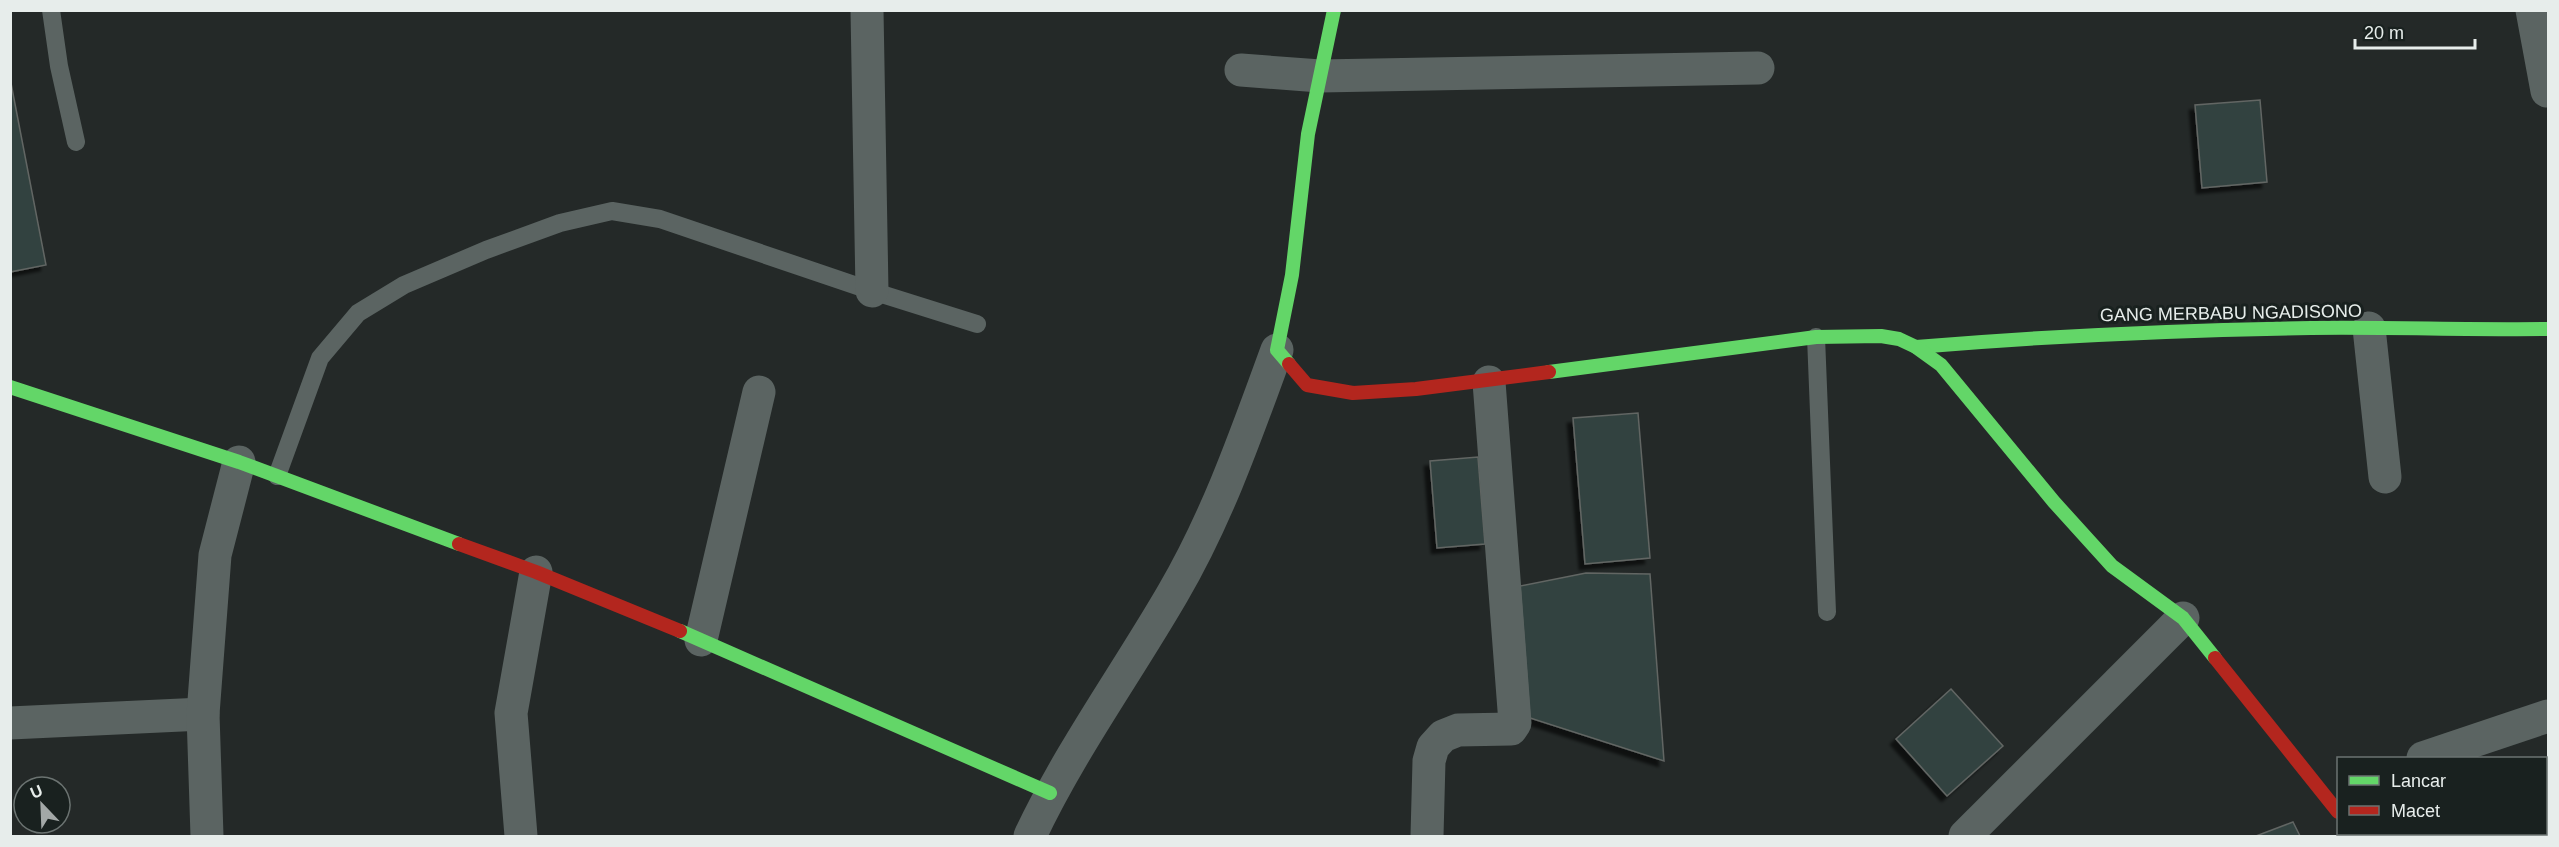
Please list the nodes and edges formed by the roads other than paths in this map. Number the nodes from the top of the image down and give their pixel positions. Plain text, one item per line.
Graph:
1 (51, 10) edge
2 (867, 10) edge
3 (1334, 10) edge
4 (2532, 10) edge
5 (1758, 68) dead end
6 (1241, 70) dead end
7 (1320, 76) junction
8 (2547, 91) edge
9 (76, 142) dead end
10 (872, 291) junction
11 (977, 324) dead end
12 (2369, 328) junction
13 (2548, 329) edge
14 (1816, 337) junction
15 (1916, 347) junction
16 (1277, 350) junction
17 (1489, 381) junction
18 (10, 387) edge
19 (759, 392) dead end
20 (239, 462) junction
21 (277, 476) junction
22 (2385, 477) dead end
23 (536, 572) junction
24 (1827, 612) dead end
25 (2183, 618) junction
26 (701, 640) junction
27 (203, 714) junction
28 (2548, 716) edge
29 (10, 723) edge
30 (2429, 757) edge
31 (1050, 793) junction
32 (2334, 797) edge
33 (207, 837) edge
34 (521, 837) edge
35 (1030, 837) edge
36 (1427, 837) edge
37 (1965, 837) edge

1 - 9 lane
2 - 10 street
3 - 7 street
4 - 8 street
5 - 7 street
6 - 7 street
7 - 16 street
10 - 11 lane
10 - 21 lane
12 - 13 street, GANG MERBABU NGADISONO
12 - 15 street, GANG MERBABU NGADISONO
12 - 22 street
14 - 15 street
14 - 17 street
14 - 24 lane
15 - 25 street
16 - 17 street
16 - 31 street
17 - 36 street
18 - 20 street
19 - 26 street
20 - 21 street
20 - 27 street
21 - 23 street
23 - 26 street
23 - 34 street
25 - 32 street
25 - 37 street
26 - 31 street
27 - 29 street
27 - 33 street
28 - 30 street
31 - 35 street

